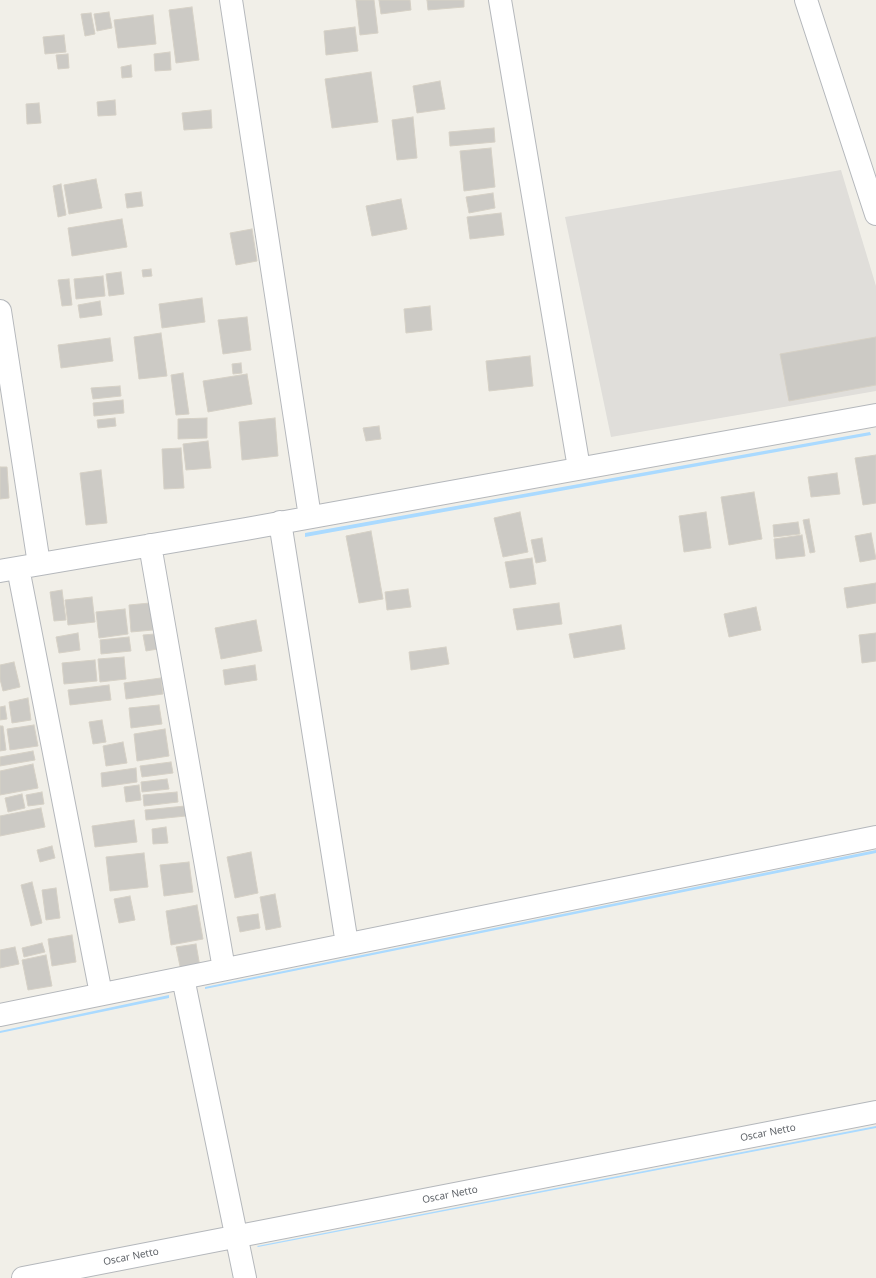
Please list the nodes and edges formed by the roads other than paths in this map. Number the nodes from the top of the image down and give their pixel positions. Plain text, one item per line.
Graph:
1 (231, 0) edge
2 (500, 0) edge
3 (806, 0) edge
4 (876, 214) edge
5 (0, 311) edge
6 (876, 415) edge
7 (579, 468) junction
8 (310, 517) junction
9 (280, 522) junction
10 (150, 545) junction
11 (39, 564) junction
12 (9, 569) edge
13 (876, 837) edge
14 (347, 944) junction
15 (224, 969) junction
16 (183, 978) junction
17 (101, 994) junction
18 (0, 1015) edge
19 (876, 1112) edge
20 (236, 1236) junction
21 (23, 1278) edge
22 (245, 1278) edge

1 - 8 street
2 - 7 street
3 - 4 street
5 - 11 street
6 - 7 street
7 - 8 street
8 - 9 street
9 - 10 street
9 - 14 street
10 - 11 street
10 - 15 street
11 - 12 street
12 - 17 street
13 - 14 street
14 - 15 street
15 - 16 street
16 - 17 street
16 - 20 street
17 - 18 street
19 - 20 street, Oscar Netto
20 - 21 street, Oscar Netto
20 - 22 street

